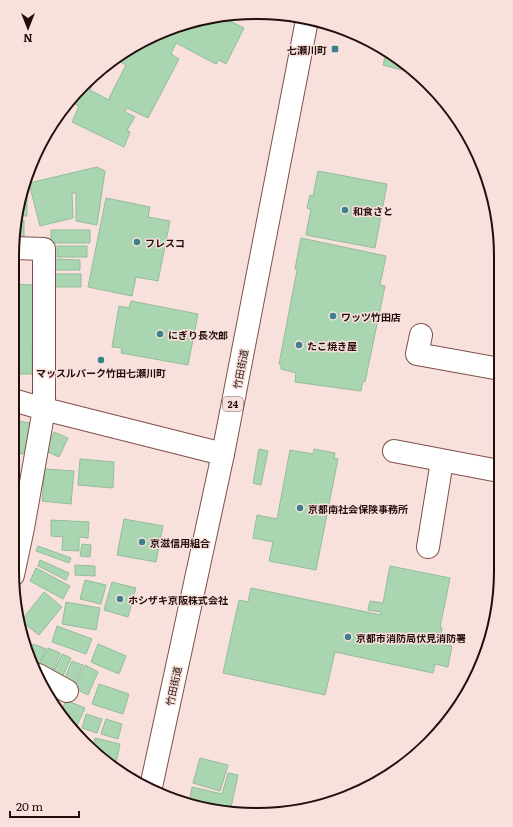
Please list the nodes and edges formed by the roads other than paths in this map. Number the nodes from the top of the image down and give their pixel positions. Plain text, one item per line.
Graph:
1 (306, 25) edge
2 (20, 248) edge
3 (420, 335) dead end
4 (494, 368) edge
5 (19, 402) edge
6 (44, 409) junction
7 (394, 451) dead end
8 (223, 454) junction
9 (442, 460) junction
10 (494, 470) edge
11 (19, 522) edge
12 (428, 546) dead end
13 (45, 679) edge
14 (67, 692) dead end
15 (152, 784) edge

1 - 8 main road, 竹田街道 / 24
2 - 6 main road
3 - 4 main road
5 - 6 main road
6 - 8 main road
6 - 11 main road
7 - 9 main road
8 - 15 main road, 竹田街道 / 24
9 - 10 main road
9 - 12 main road
13 - 14 main road

